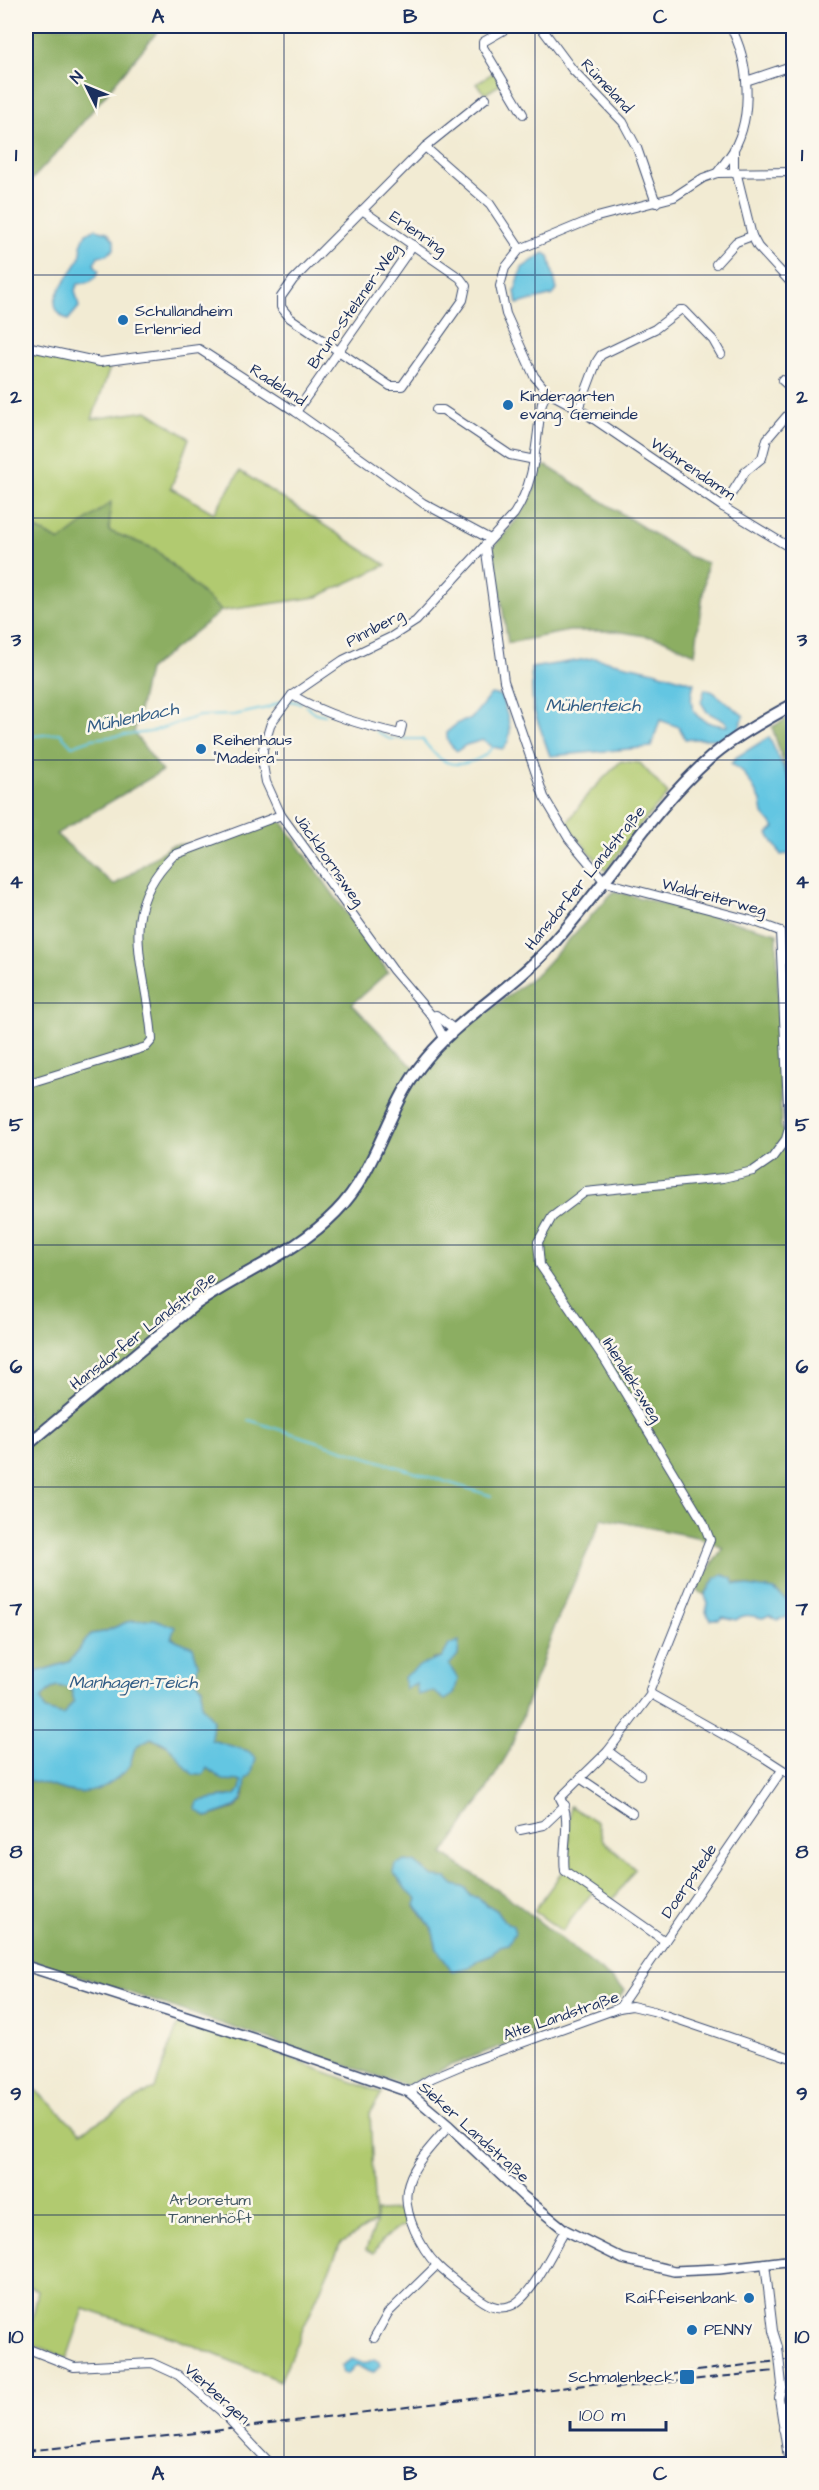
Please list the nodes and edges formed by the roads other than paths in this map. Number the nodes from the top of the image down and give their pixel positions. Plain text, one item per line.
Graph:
1 (512, 26) edge
2 (540, 26) edge
3 (730, 26) edge
4 (794, 65) edge
5 (746, 81) junction
6 (486, 98) dead end
7 (523, 114) dead end
8 (425, 147) junction
9 (734, 149) junction
10 (735, 172) junction
11 (794, 172) edge
12 (717, 173) junction
13 (656, 203) junction
14 (362, 210) junction
15 (752, 236) junction
16 (412, 245) junction
17 (520, 249) junction
18 (716, 264) dead end
19 (794, 286) edge
20 (26, 346) edge
21 (340, 352) junction
22 (721, 354) dead end
23 (782, 380) dead end
24 (794, 391) edge
25 (547, 392) junction
26 (579, 409) junction
27 (436, 410) dead end
28 (793, 410) edge
29 (296, 412) junction
30 (535, 460) junction
31 (723, 507) junction
32 (487, 542) junction
33 (794, 550) edge
34 (292, 695) junction
35 (794, 704) edge
36 (402, 726) dead end
37 (281, 815) junction
38 (605, 882) junction
39 (784, 966) junction
40 (794, 1012) edge
41 (432, 1016) junction
42 (454, 1029) junction
43 (444, 1038) junction
44 (26, 1084) edge
45 (791, 1088) edge
46 (26, 1446) edge
47 (651, 1694) junction
48 (608, 1751) junction
49 (782, 1770) junction
50 (640, 1775) dead end
51 (794, 1777) edge
52 (580, 1778) junction
53 (565, 1805) junction
54 (632, 1813) dead end
55 (520, 1830) dead end
56 (665, 1941) junction
57 (26, 1966) edge
58 (619, 2008) junction
59 (794, 2059) edge
60 (409, 2092) junction
61 (449, 2126) junction
62 (565, 2230) junction
63 (794, 2260) edge
64 (765, 2264) junction
65 (437, 2265) junction
66 (374, 2338) dead end
67 (26, 2348) edge
68 (794, 2427) edge
69 (783, 2429) junction
70 (271, 2464) edge
71 (782, 2464) edge
72 (789, 2464) edge

1 - 7 street
2 - 13 street, Rümeland
3 - 5 street
4 - 5 street
5 - 9 street
6 - 8 street
8 - 14 street
8 - 17 street
9 - 10 street
9 - 12 street
10 - 11 street
10 - 12 street
10 - 15 street
12 - 13 street
13 - 17 street
14 - 16 street, Erlenring
14 - 21 street, Erlenring
15 - 18 street
15 - 19 street
16 - 21 street, Bruno-Stelzner-Weg
16 - 21 street, Erlenring
17 - 25 street
20 - 29 street, Radeland
21 - 29 street, Bruno-Stelzner-Weg
22 - 26 street
23 - 24 street
25 - 26 street, Wöhrendamm
25 - 30 street, Pinnberg
26 - 31 street, Wöhrendamm
27 - 30 street
28 - 31 street
29 - 32 street, Radeland
30 - 32 street, Pinnberg
31 - 33 street, Wöhrendamm
32 - 34 street, Pinnberg
32 - 38 street
34 - 36 street
34 - 37 street, Pinnberg
35 - 38 main road, Hansdorfer Landstraße
37 - 41 street, Jäckbornsweg
37 - 44 street, Jäckbornsweg
38 - 39 street, Waldreiterweg
38 - 42 main road, Hansdorfer Landstraße
39 - 40 street, Waldreiterweg
39 - 45 street, Waldreiterweg
41 - 42 street, Jäckbornsweg
41 - 43 street, Jäckbornsweg
42 - 43 main road, Hansdorfer Landstraße
43 - 46 main road, Hansdorfer Landstraße
45 - 47 street, Ihlendieksweg
47 - 48 street
47 - 49 street
48 - 50 street
48 - 52 street
49 - 51 street
49 - 56 street, Doerpstede
52 - 53 street
52 - 54 street
53 - 55 street
53 - 56 street
56 - 58 street, Doerpstede
57 - 60 street, Sieker Landstraße
58 - 59 street, Alte Landstraße
58 - 60 street, Alte Landstraße
60 - 61 street, Sieker Landstraße
61 - 62 street, Sieker Landstraße
61 - 65 street
62 - 64 street, Sieker Landstraße
62 - 65 street
63 - 64 street, Sieker Landstraße
64 - 69 street, bridge
65 - 66 street
67 - 70 street, Vierbergen, bridge
68 - 69 street
69 - 72 street
71 - 72 street

